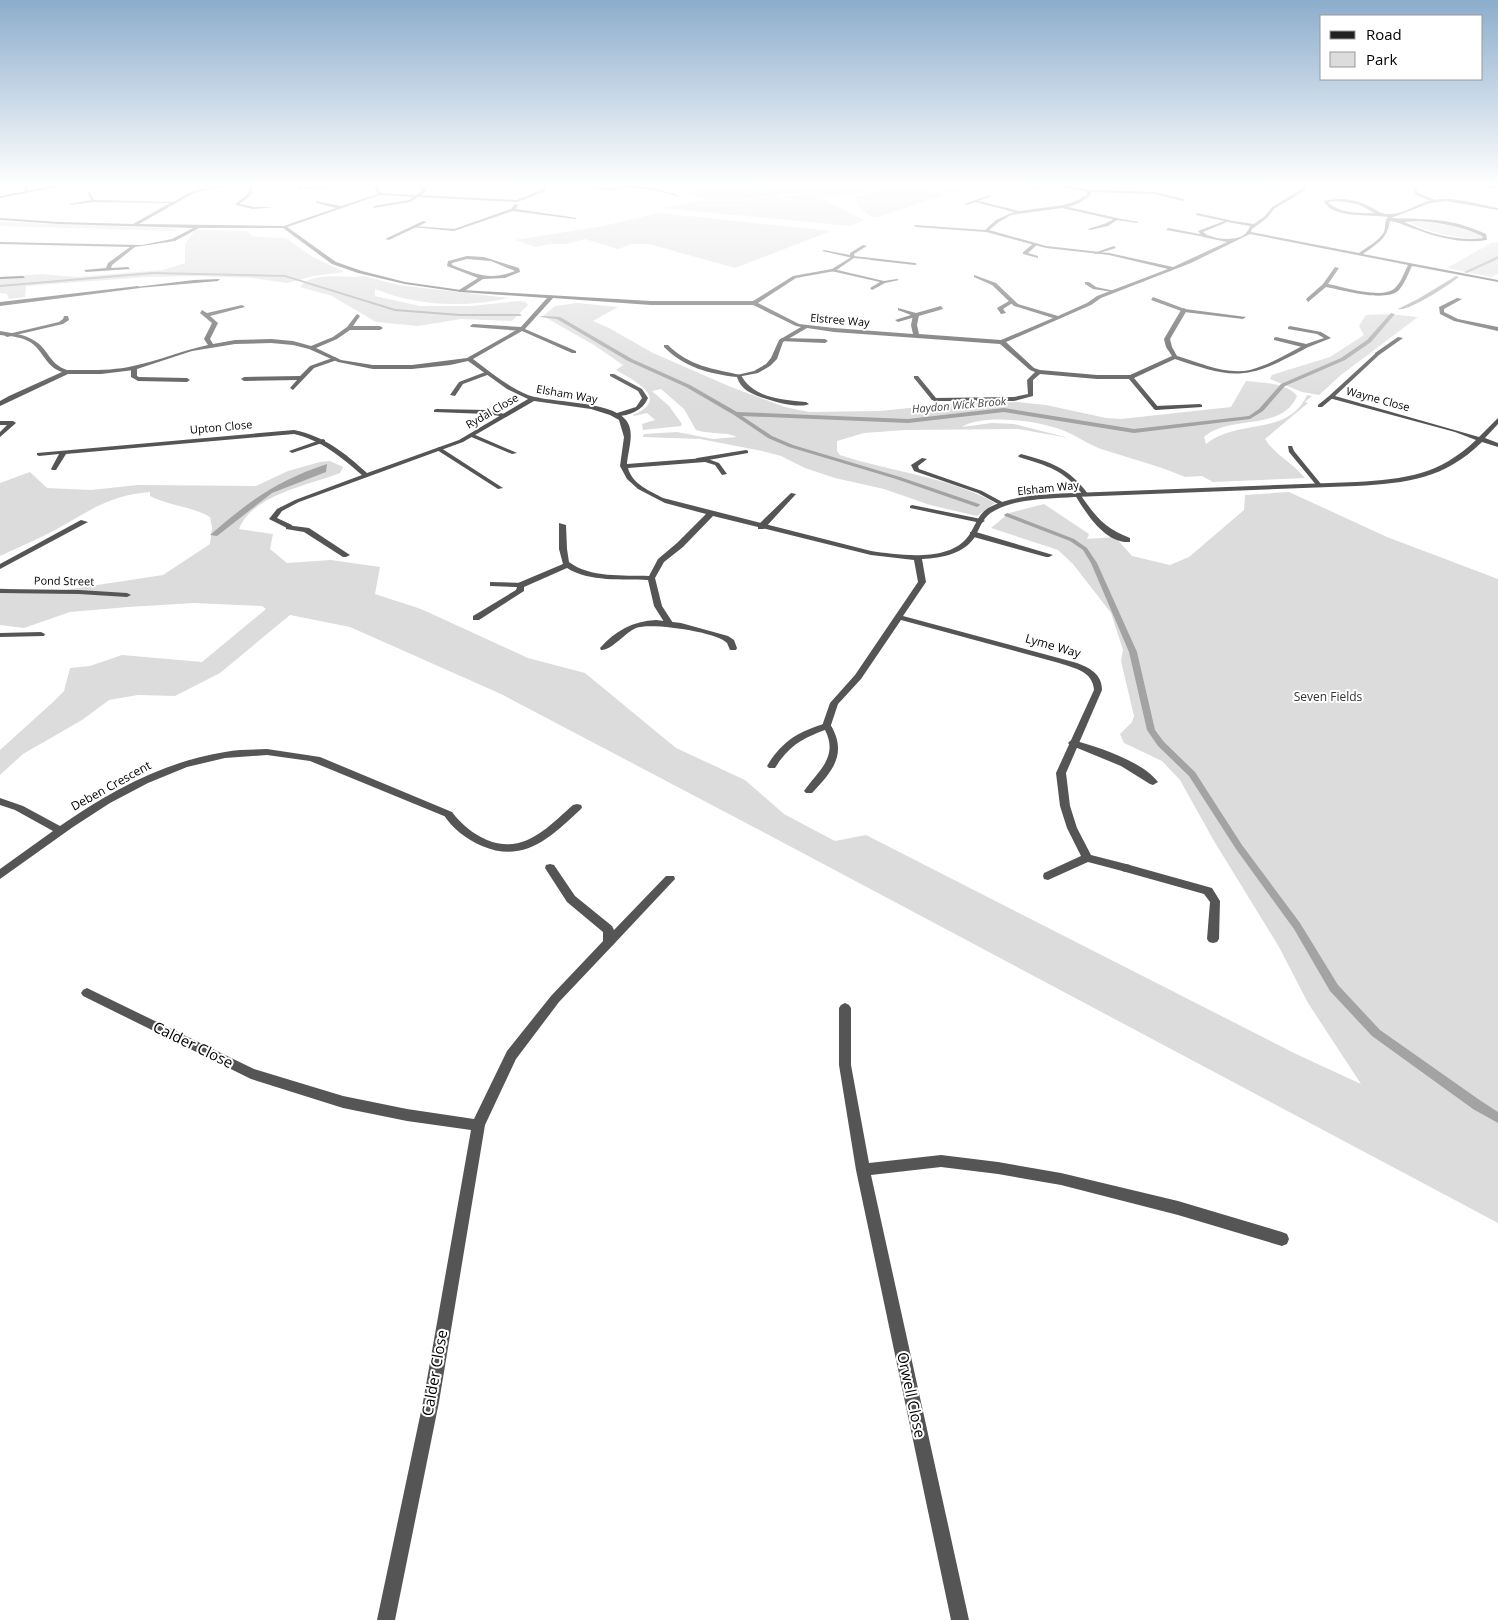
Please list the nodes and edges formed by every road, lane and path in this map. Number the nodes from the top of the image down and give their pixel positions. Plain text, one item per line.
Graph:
1 (117, 259) edge
2 (329, 259) edge
3 (457, 259) edge
4 (488, 259) edge
5 (851, 259) edge
6 (868, 259) edge
7 (1125, 259) edge
8 (1194, 259) edge
9 (1381, 259) edge
10 (915, 264) dead end
11 (1410, 265) junction
12 (128, 268) dead end
13 (1173, 268) junction
14 (1338, 268) dead end
15 (108, 269) junction
16 (833, 270) junction
17 (86, 271) dead end
18 (976, 276) dead end
19 (23, 277) dead end
20 (0, 278) edge
21 (482, 278) junction
22 (218, 280) dead end
23 (897, 280) dead end
24 (1498, 281) edge
25 (884, 282) junction
26 (1087, 283) dead end
27 (1325, 285) junction
28 (872, 289) dead end
29 (461, 291) junction
30 (1113, 291) junction
31 (551, 297) junction
32 (1153, 299) dead end
33 (1459, 299) dead end
34 (1308, 300) dead end
35 (1011, 302) junction
36 (754, 303) junction
37 (0, 304) edge
38 (242, 307) dead end
39 (941, 308) dead end
40 (900, 309) dead end
41 (1184, 310) junction
42 (1003, 313) dead end
43 (916, 315) junction
44 (357, 316) dead end
45 (938, 316) dead end
46 (1448, 316) junction
47 (66, 317) dead end
48 (1056, 317) junction
49 (1243, 317) dead end
50 (898, 320) dead end
51 (1439, 321) dead end
52 (473, 326) dead end
53 (805, 327) junction
54 (349, 328) junction
55 (380, 328) dead end
56 (1290, 328) dead end
57 (522, 329) junction
58 (1498, 329) edge
59 (3, 334) edge
60 (916, 335) junction
61 (1276, 338) dead end
62 (1400, 338) dead end
63 (782, 340) junction
64 (826, 341) dead end
65 (1002, 342) junction
66 (211, 345) junction
67 (666, 346) dead end
68 (1306, 346) junction
69 (312, 348) junction
70 (574, 352) dead end
71 (1175, 357) junction
72 (335, 359) junction
73 (468, 360) junction
74 (134, 368) junction
75 (67, 372) junction
76 (1039, 372) junction
77 (488, 373) junction
78 (612, 375) dead end
79 (739, 376) junction
80 (916, 377) dead end
81 (1131, 377) junction
82 (302, 378) junction
83 (244, 379) dead end
84 (187, 380) dead end
85 (293, 388) dead end
86 (453, 395) dead end
87 (1331, 396) junction
88 (534, 398) junction
89 (0, 404) edge
90 (806, 404) dead end
91 (1200, 406) dead end
92 (1320, 406) dead end
93 (436, 412) dead end
94 (506, 415) junction
95 (616, 415) junction
96 (1498, 420) edge
97 (0, 423) edge
98 (0, 435) edge
99 (471, 435) junction
100 (1480, 439) junction
101 (323, 441) junction
102 (1498, 445) edge
103 (1290, 448) dead end
104 (438, 449) junction
105 (64, 452) junction
106 (292, 452) dead end
107 (746, 452) dead end
108 (514, 453) dead end
109 (39, 454) dead end
110 (1021, 456) dead end
111 (924, 459) dead end
112 (697, 460) junction
113 (623, 466) junction
114 (54, 469) dead end
115 (724, 474) dead end
116 (367, 476) junction
117 (1319, 485) junction
118 (500, 488) dead end
119 (793, 494) dead end
120 (1081, 495) junction
121 (1002, 504) junction
122 (912, 507) dead end
123 (710, 514) junction
124 (980, 521) junction
125 (84, 522) dead end
126 (562, 525) dead end
127 (761, 527) junction
128 (973, 534) junction
129 (1127, 540) dead end
130 (346, 555) dead end
131 (1049, 555) dead end
132 (918, 558) junction
133 (567, 565) junction
134 (0, 567) edge
135 (651, 578) junction
136 (493, 584) dead end
137 (522, 585) junction
138 (0, 591) edge
139 (127, 595) dead end
140 (899, 617) junction
141 (476, 618) dead end
142 (669, 623) junction
143 (41, 634) dead end
144 (0, 635) edge
145 (604, 648) dead end
146 (733, 648) dead end
147 (826, 726) junction
148 (1073, 743) junction
149 (772, 766) dead end
150 (1153, 782) dead end
151 (809, 791) dead end
152 (0, 801) edge
153 (577, 807) dead end
154 (60, 830) junction
155 (1087, 858) junction
156 (550, 868) dead end
157 (0, 876) edge
158 (1048, 876) dead end
159 (670, 879) dead end
160 (1213, 939) dead end
161 (609, 942) junction
162 (87, 993) dead end
163 (845, 1008) dead end
164 (478, 1126) junction
165 (863, 1170) junction
166 (1282, 1239) dead end
167 (386, 1620) edge
168 (960, 1620) edge

1 - 15 street
2 - 29 street, Elstree Way
3 - 21 street
4 - 21 street
5 - 16 street
6 - 10 street
7 - 13 street
8 - 13 street, Elstree Way
9 - 11 street
11 - 24 street
11 - 27 street
12 - 15 street
13 - 30 street, Elstree Way
14 - 27 street
15 - 17 street
16 - 25 street
16 - 36 street
18 - 35 street
19 - 20 street
21 - 29 street
22 - 37 street
23 - 25 street
25 - 28 street
26 - 30 street
27 - 34 street
29 - 31 street, Elstree Way
30 - 48 street, Elstree Way
31 - 36 street, Elstree Way
31 - 57 street
32 - 41 street
33 - 46 street
35 - 42 street
35 - 48 street
36 - 53 street, Elstree Way
38 - 66 street
39 - 43 street
40 - 43 street
41 - 49 street
41 - 71 street
43 - 45 street
43 - 50 street
43 - 60 street
44 - 54 street
46 - 51 street
46 - 58 street
47 - 59 street
48 - 65 street, Elstree Way
52 - 57 street
53 - 60 street, Elstree Way
53 - 63 street
54 - 55 street
54 - 69 street
56 - 68 street
57 - 70 street
57 - 73 street
59 - 75 street
60 - 65 street, Elstree Way
61 - 68 street
62 - 87 street, Wayne Close
63 - 64 street
63 - 79 street
65 - 76 street
66 - 69 street
66 - 74 street
67 - 79 street
68 - 71 street
69 - 72 street
71 - 81 street
72 - 73 street
72 - 82 street
73 - 77 street, Elsham Way
74 - 75 street
74 - 84 street
75 - 89 street
76 - 80 street
76 - 81 street
77 - 86 street
77 - 88 street, Elsham Way
78 - 95 street
79 - 90 street
81 - 91 street
82 - 83 street
82 - 85 street
87 - 92 street
87 - 100 street, Wayne Close
88 - 94 street, Rydal Close
88 - 95 street, Elsham Way
93 - 94 street
94 - 99 street, Rydal Close
95 - 113 street
96 - 100 street, Elsham Way
97 - 98 street
99 - 104 street, Rydal Close
99 - 108 street
100 - 102 street, Wayne Close
100 - 117 street, Elsham Way
101 - 105 street, Upton Close
101 - 106 street
101 - 116 street, Upton Close
103 - 117 street
104 - 116 street
104 - 118 street
105 - 109 street, Upton Close
105 - 114 street
107 - 112 street
110 - 120 street
111 - 121 street
112 - 113 street
112 - 115 street
113 - 123 street, Elsham Way
116 - 130 street
117 - 120 street, Elsham Way
119 - 127 street
120 - 121 street, Elsham Way
120 - 129 street
121 - 124 street, Elsham Way
122 - 124 street
123 - 127 street, Elsham Way
123 - 135 street
124 - 128 street, Elsham Way
125 - 134 street
126 - 133 street
127 - 132 street, Elsham Way
128 - 131 street
128 - 132 street, Elsham Way
132 - 140 street
133 - 135 street
133 - 137 street
135 - 142 street
136 - 137 street
137 - 141 street
138 - 139 street, Pond Street
140 - 147 street
140 - 148 street, Lyme Way
142 - 145 street
142 - 146 street
143 - 144 street
147 - 149 street
147 - 151 street
148 - 150 street
148 - 155 street, Lyme Way
152 - 154 street
153 - 154 street, Deben Crescent
154 - 157 street, Deben Crescent
155 - 158 street
155 - 160 street
156 - 161 street
159 - 161 street, Calder Close
161 - 164 street, Calder Close
162 - 164 street, Calder Close
163 - 165 street, Orwell Close
164 - 167 street, Calder Close
165 - 166 street
165 - 168 street, Orwell Close

